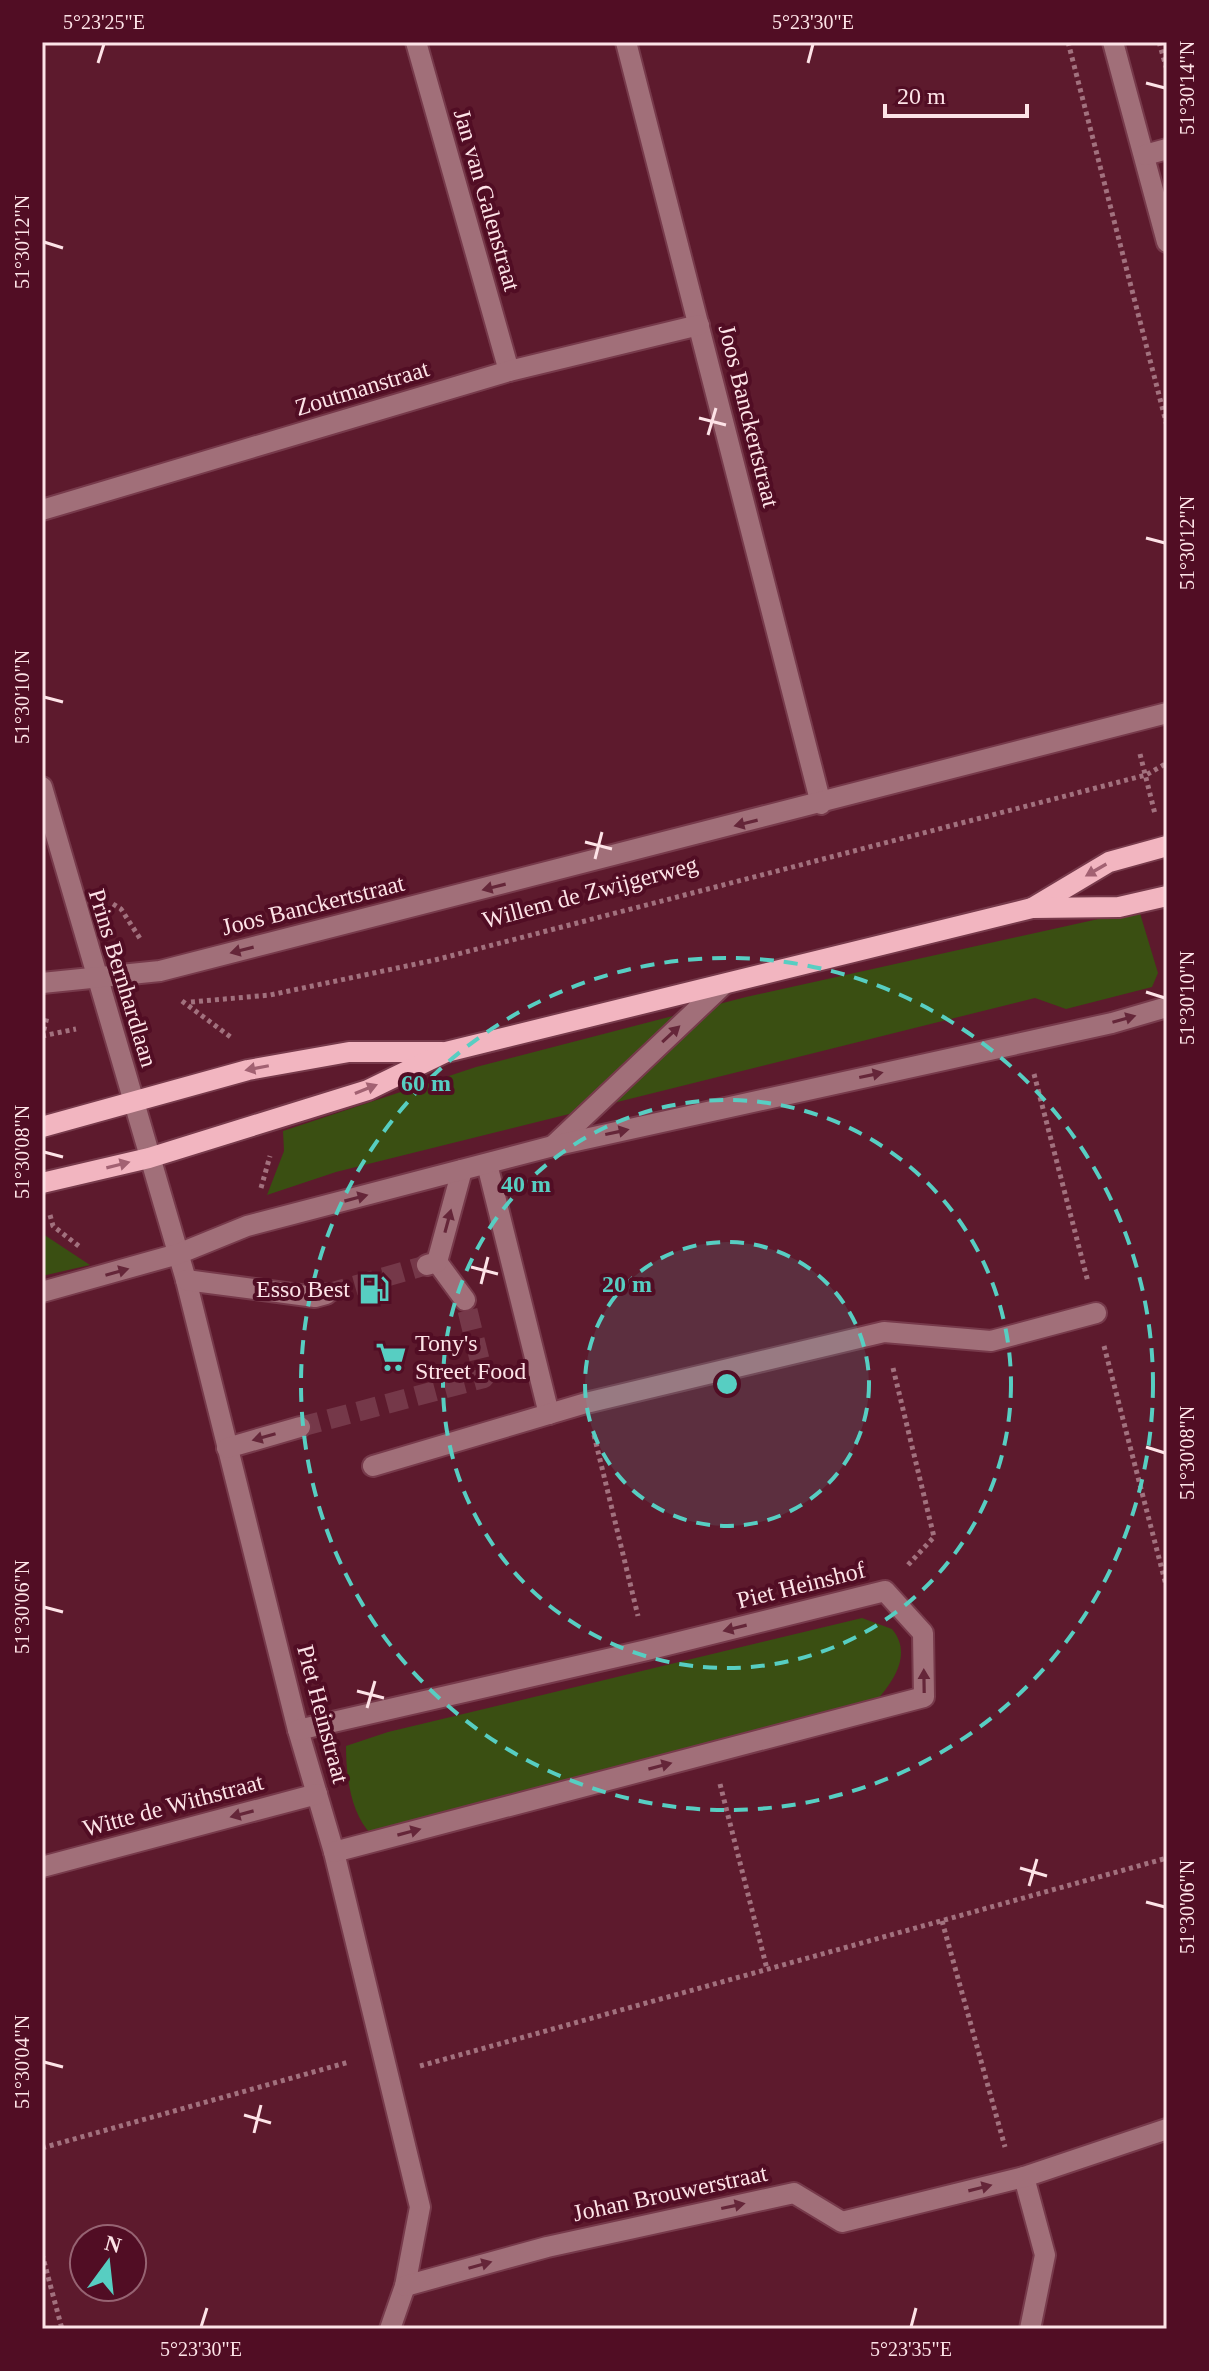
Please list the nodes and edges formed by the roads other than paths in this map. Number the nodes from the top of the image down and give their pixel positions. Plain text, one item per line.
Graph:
1 (416, 42) edge
2 (626, 42) edge
3 (1113, 42) edge
4 (1167, 149) edge
5 (1145, 155) junction
6 (1167, 242) edge
7 (699, 325) junction
8 (509, 371) junction
9 (42, 510) edge
10 (1167, 713) edge
11 (42, 787) edge
12 (821, 804) junction
13 (1167, 846) edge
14 (1167, 896) edge
15 (1032, 908) junction
16 (95, 976) junction
17 (42, 983) edge
18 (723, 985) junction
19 (1167, 1007) edge
20 (446, 1052) junction
21 (133, 1102) junction
22 (42, 1127) edge
23 (553, 1146) junction
24 (149, 1158) junction
25 (487, 1164) junction
26 (462, 1170) junction
27 (44, 1193) edge
28 (178, 1254) junction
29 (186, 1280) junction
30 (42, 1292) edge
31 (326, 1294) tunnel mouth
32 (465, 1300) tunnel mouth
33 (1096, 1313) dead end
34 (549, 1414) junction
35 (300, 1427) tunnel mouth
36 (227, 1448) junction
37 (373, 1466) dead end
38 (298, 1730) junction
39 (317, 1794) junction
40 (334, 1852) junction
41 (42, 1867) edge
42 (1167, 2129) edge
43 (1019, 2178) junction
44 (405, 2286) junction
45 (390, 2329) edge
46 (1030, 2329) edge

1 - 8 street, Jan van Galenstraat
2 - 7 street, Joos Banckertstraat
3 - 5 street
4 - 5 street
5 - 6 street
7 - 8 street, Zoutmanstraat
7 - 12 street, Joos Banckertstraat
8 - 9 street, Zoutmanstraat
10 - 12 street, Joos Banckertstraat
11 - 16 street, Prins Bernhardlaan
12 -> 16 street, Joos Banckertstraat
13 -> 15 main road
14 - 15 main road
15 - 18 main road
16 - 17 street
16 - 21 street, Prins Bernhardlaan
18 - 20 main road
23 -> 18 street
23 -> 19 street
20 -> 21 main road
24 -> 20 main road
21 - 22 main road
21 - 24 street, Prins Bernhardlaan
23 - 25 street
27 -> 24 main road
24 - 28 street, Piet Heinstraat
25 - 26 street
25 - 34 street
28 -> 26 street
32 -> 26 street
28 - 29 street, Piet Heinstraat
30 -> 28 street
29 - 31 street
29 - 36 street, Piet Heinstraat
33 - 34 street
34 - 37 street
35 -> 36 street
36 - 38 street, Piet Heinstraat
38 - 39 street, Piet Heinstraat
40 -> 38 street, Piet Heinshof
39 - 40 street, Piet Heinstraat
39 -> 41 street, Witte de Withstraat
40 - 44 street, Piet Heinstraat
42 - 43 street, Johan Brouwerstraat
44 -> 43 street, Johan Brouwerstraat
43 - 46 street
44 - 45 street

